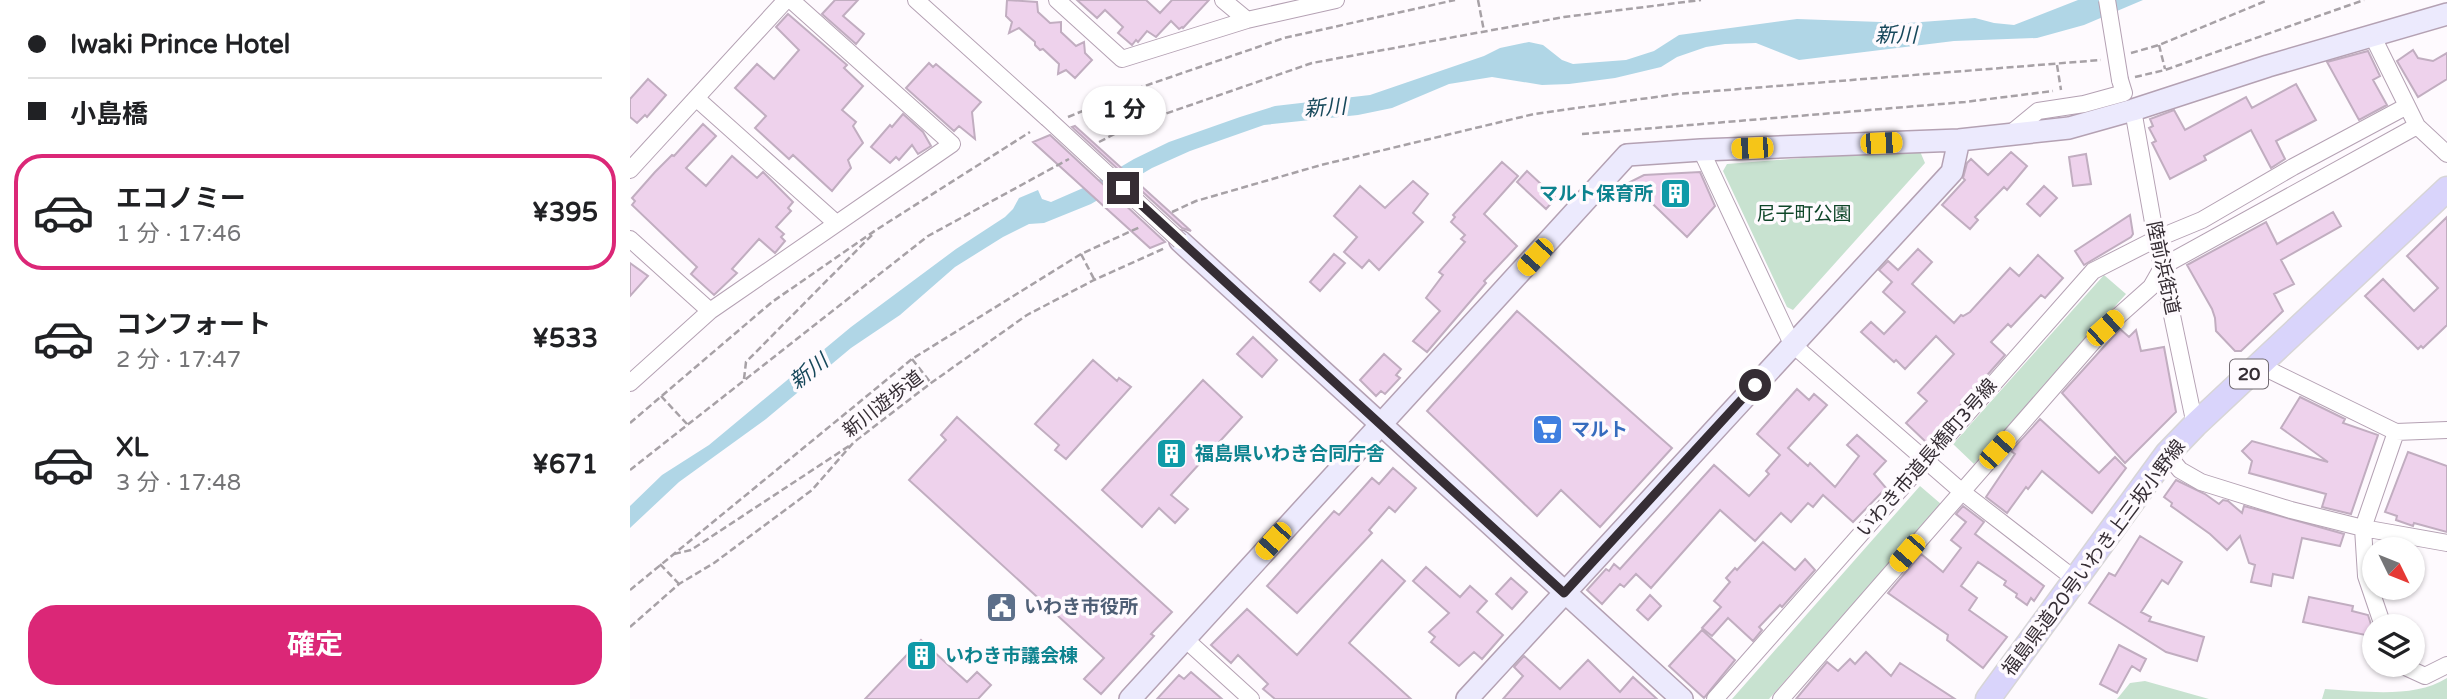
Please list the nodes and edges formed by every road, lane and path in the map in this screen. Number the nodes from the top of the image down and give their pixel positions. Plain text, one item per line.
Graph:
1 (786, 0) edge
2 (791, 0) edge
3 (916, 0) edge
4 (1057, 0) edge
5 (1223, 0) edge
6 (1336, 0) edge
7 (1455, 0) edge
8 (1478, 0) edge
9 (1701, 0) edge
10 (2107, 0) edge
11 (2268, 0) edge
12 (2364, 0) edge
13 (1665, 2) edge
14 (2447, 14) edge
15 (1247, 20) junction
16 (1484, 31) junction
17 (2372, 37) junction
18 (2159, 45) junction
19 (2122, 55) dead end
20 (2110, 59) dead end
21 (2057, 65) junction
22 (2165, 70) junction
23 (2120, 80) junction
24 (2071, 89) dead end
25 (1133, 90) junction
26 (2061, 90) junction
27 (696, 98) junction
28 (2407, 106) junction
29 (2133, 110) junction
30 (1065, 118) dead end
31 (1146, 120) junction
32 (2417, 126) junction
33 (1030, 132) dead end
34 (1582, 134) dead end
35 (2010, 134) junction
36 (1959, 140) junction
37 (1094, 145) dead end
38 (1701, 150) junction
39 (2447, 154) edge
40 (1070, 158) dead end
41 (630, 170) edge
42 (2447, 189) edge
43 (1161, 217) dead end
44 (1150, 222) dead end
45 (836, 223) junction
46 (876, 230) junction
47 (630, 239) edge
48 (2156, 239) junction
49 (1180, 241) junction
50 (1081, 254) junction
51 (2163, 266) junction
52 (1094, 280) junction
53 (710, 311) junction
54 (1792, 344) junction
55 (912, 359) junction
56 (2259, 365) junction
57 (744, 379) junction
58 (630, 383) edge
59 (932, 383) junction
60 (661, 396) junction
61 (630, 423) edge
62 (687, 424) junction
63 (1380, 425) junction
64 (2194, 425) junction
65 (2447, 430) edge
66 (2396, 432) junction
67 (854, 442) junction
68 (2167, 454) junction
69 (1926, 459) junction
70 (630, 470) edge
71 (1961, 491) junction
72 (2363, 528) junction
73 (2447, 543) edge
74 (671, 554) junction
75 (660, 564) junction
76 (2076, 580) junction
77 (679, 584) junction
78 (630, 590) edge
79 (1564, 593) junction
80 (2381, 614) edge
81 (630, 627) edge
82 (1184, 638) junction
83 (2447, 666) edge
84 (2425, 676) edge
85 (1130, 699) edge
86 (1251, 699) edge
87 (1466, 699) edge
88 (1682, 699) edge
89 (1715, 699) edge
90 (1780, 699) edge
91 (1988, 699) edge

1 - 27 street
2 - 45 street
3 - 49 street, bridge
4 - 15 street
5 - 15 street
6 - 15 street
7 - 25 path
8 - 16 path
9 - 13 path
10 - 23 street, bridge
11 - 18 path
12 - 22 path
13 - 16 path
14 - 17 street
16 - 31 path
17 - 28 street
17 - 29 street
18 - 19 path
18 - 22 path
20 - 21 path
21 - 26 path
21 - 43 path
22 - 23 path
23 - 35 street
24 - 26 path
25 - 30 path
25 - 31 path
26 - 34 path
27 - 41 street
27 - 45 street
28 - 32 street
28 - 48 street, いわき市道長橋町3号線
29 - 35 street
29 - 48 street, 陸前浜街道
31 - 37 path
32 - 39 street
32 - 51 street
33 - 46 path
35 - 36 street
36 - 38 street
36 - 54 street
38 - 54 street
38 - 63 street
40 - 57 path
42 - 56 main road, 福島県道20号いわき上三坂小野線 / 20
44 - 50 path
45 - 53 street
46 - 57 path
46 - 60 path
47 - 53 street
48 - 51 street, 陸前浜街道
48 - 69 street, いわき市道長橋町3号線
49 - 52 path, 新川遊歩道
49 - 63 street
50 - 52 path
50 - 55 path
51 - 64 street, 陸前浜街道
51 - 71 street
52 - 59 path, 新川遊歩道
53 - 58 street
54 - 69 street
54 - 79 street
55 - 59 path
55 - 74 path
56 - 64 main road, 福島県道20号いわき上三坂小野線 / 20
56 - 66 street
57 - 62 path
59 - 67 path, 新川遊歩道
60 - 61 path
60 - 62 path
62 - 70 path
63 - 79 street
63 - 82 street
64 - 68 main road, 福島県道20号いわき上三坂小野線 / 20
65 - 66 street
66 - 72 street
67 - 74 path
67 - 77 path, 新川遊歩道
68 - 72 street
68 - 76 main road, 福島県道20号いわき上三坂小野線 / 20
69 - 71 street
69 - 89 street, いわき市道長橋町3号線
71 - 76 street
71 - 90 street
72 - 73 street
72 - 80 street
74 - 75 path
75 - 77 path
75 - 78 path
76 - 91 main road, 福島県道20号いわき上三坂小野線 / 20
77 - 81 path, 新川遊歩道
79 - 87 street
79 - 88 street
82 - 85 street
82 - 86 street
83 - 84 street

